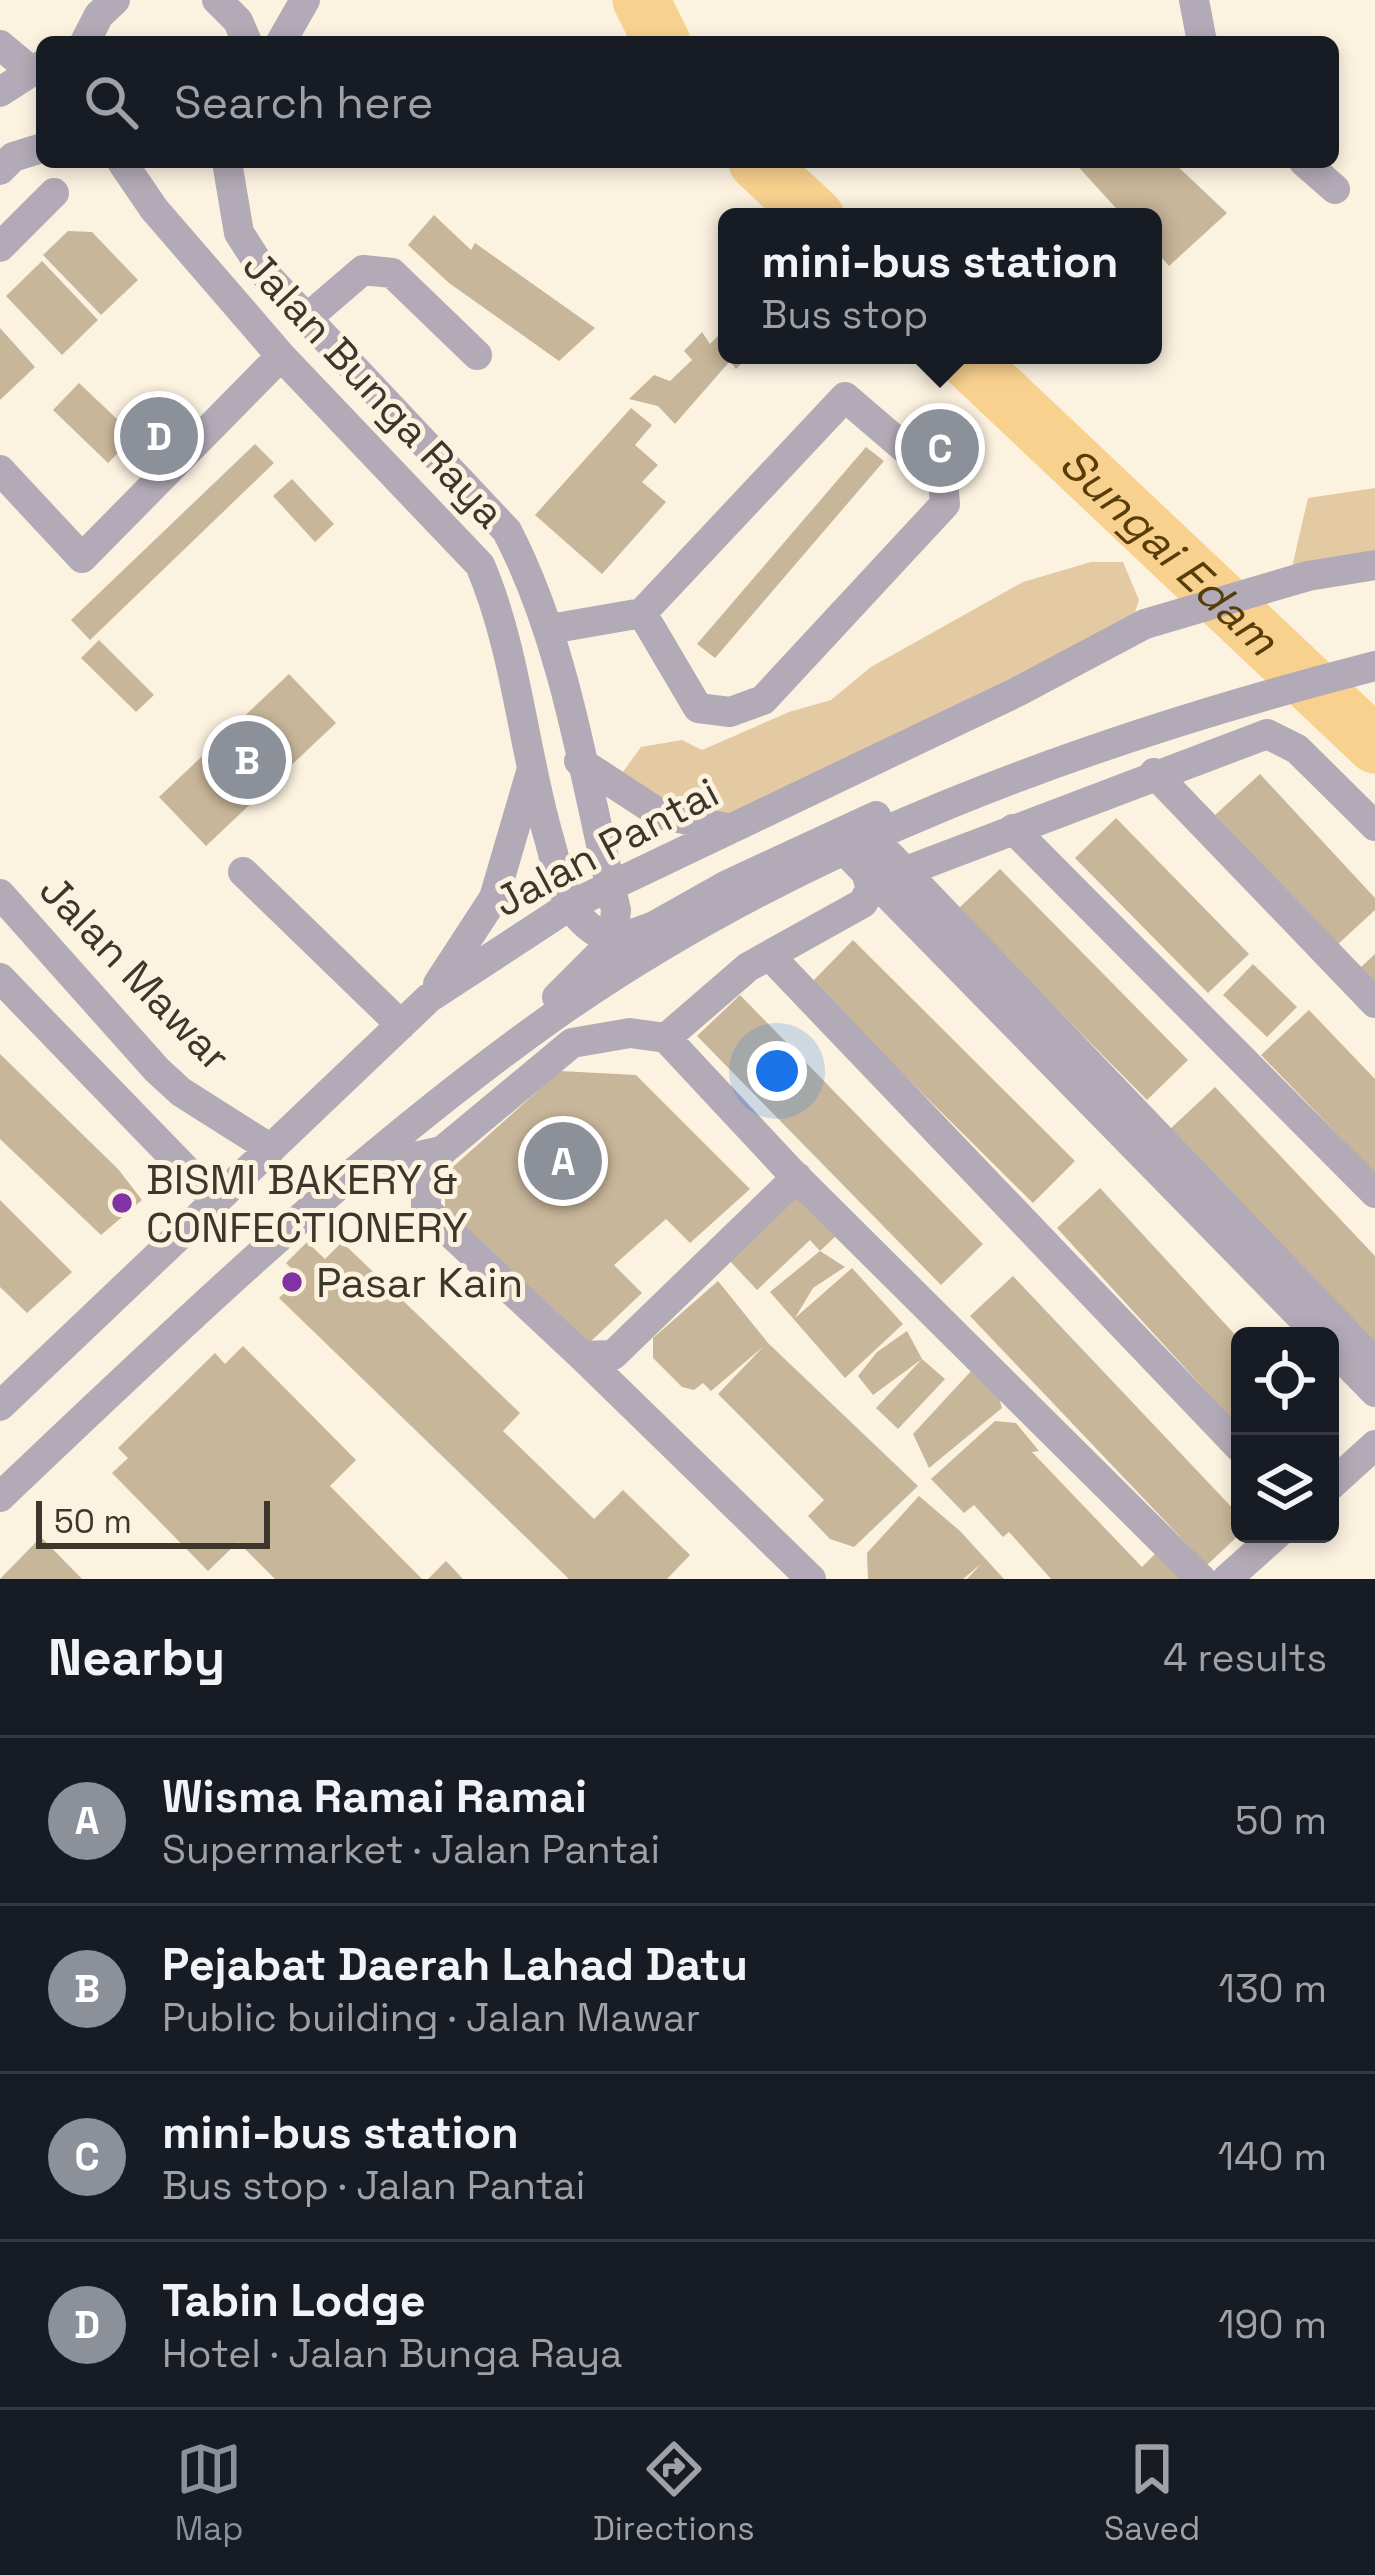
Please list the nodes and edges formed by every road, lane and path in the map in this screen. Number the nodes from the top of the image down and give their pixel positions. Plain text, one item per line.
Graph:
1 (115, 0) edge
2 (217, 0) edge
3 (304, 0) edge
4 (1194, 0) edge
5 (88, 36) edge
6 (245, 36) edge
7 (284, 36) edge
8 (1201, 36) edge
9 (0, 45) edge
10 (36, 67) edge
11 (0, 92) edge
12 (36, 150) edge
13 (126, 168) edge
14 (227, 168) edge
15 (1311, 168) edge
16 (0, 170) edge
17 (1336, 189) dead end
18 (54, 193) dead end
19 (0, 247) edge
20 (305, 319) junction
21 (477, 355) dead end
22 (287, 362) junction
23 (0, 470) edge
24 (1375, 565) edge
25 (89, 566) dead end
26 (642, 614) junction
27 (550, 629) junction
28 (1375, 666) edge
29 (1219, 706) junction
30 (579, 761) junction
31 (531, 772) junction
32 (1154, 773) junction
33 (1375, 826) edge
34 (727, 828) junction
35 (1013, 829) junction
36 (862, 854) junction
37 (906, 871) junction
38 (243, 872) dead end
39 (610, 886) junction
40 (0, 894) edge
41 (571, 905) junction
42 (613, 941) junction
43 (770, 956) junction
44 (0, 979) edge
45 (429, 998) junction
46 (1375, 1004) edge
47 (400, 1025) junction
48 (666, 1038) junction
49 (271, 1149) junction
50 (442, 1151) junction
51 (369, 1161) junction
52 (797, 1178) junction
53 (1375, 1193) edge
54 (216, 1201) junction
55 (1311, 1327) edge
56 (1339, 1355) edge
57 (582, 1356) junction
58 (1375, 1363) edge
59 (1375, 1392) edge
60 (0, 1406) edge
61 (1231, 1439) edge
62 (1375, 1445) edge
63 (1339, 1478) edge
64 (0, 1497) edge
65 (1267, 1543) edge
66 (811, 1579) edge
67 (1201, 1579) edge
68 (1227, 1579) edge

1 - 5 street
2 - 6 street
3 - 7 street
4 - 8 street
9 - 10 street
10 - 11 street
12 - 16 street
13 - 22 street, Jalan Bunga Raya
14 - 20 street, Jalan Bunga Raya
15 - 17 street
18 - 19 street
20 - 21 street
20 - 27 street, Jalan Bunga Raya
22 - 23 street
22 - 25 street
22 - 31 street, Jalan Bunga Raya
24 - 34 street, Jalan Pantai
26 - 26 street
26 - 27 street
27 - 30 street, Jalan Bunga Raya
28 - 29 street
29 - 36 street
29 - 42 street
30 - 34 street
30 - 39 street, Jalan Bunga Raya
31 - 41 street, Jalan Bunga Raya
31 - 45 street
32 - 33 street
32 - 35 street
32 - 46 street
34 - 39 street, Jalan Pantai
35 - 37 street
35 - 53 street
36 - 37 street
36 - 43 street
36 - 51 street
36 - 55 street
37 - 58 street
38 - 47 street
39 - 41 street, Jalan Pantai
39 - 42 street, Jalan Bunga Raya
40 - 49 street, Jalan Mawar
41 - 42 street
41 - 45 street, Jalan Pantai
42 - 51 street
43 - 48 street
43 - 61 street
44 - 54 street
45 - 47 street, Jalan Pantai
47 - 49 street, Jalan Pantai
48 - 50 street
48 - 52 street
49 - 54 street, Jalan Pantai
50 - 51 street
50 - 57 street
51 - 64 street
52 - 57 street
52 - 67 street
54 - 60 street, Jalan Pantai
56 - 59 street
57 - 66 street
62 - 63 street
65 - 68 street

